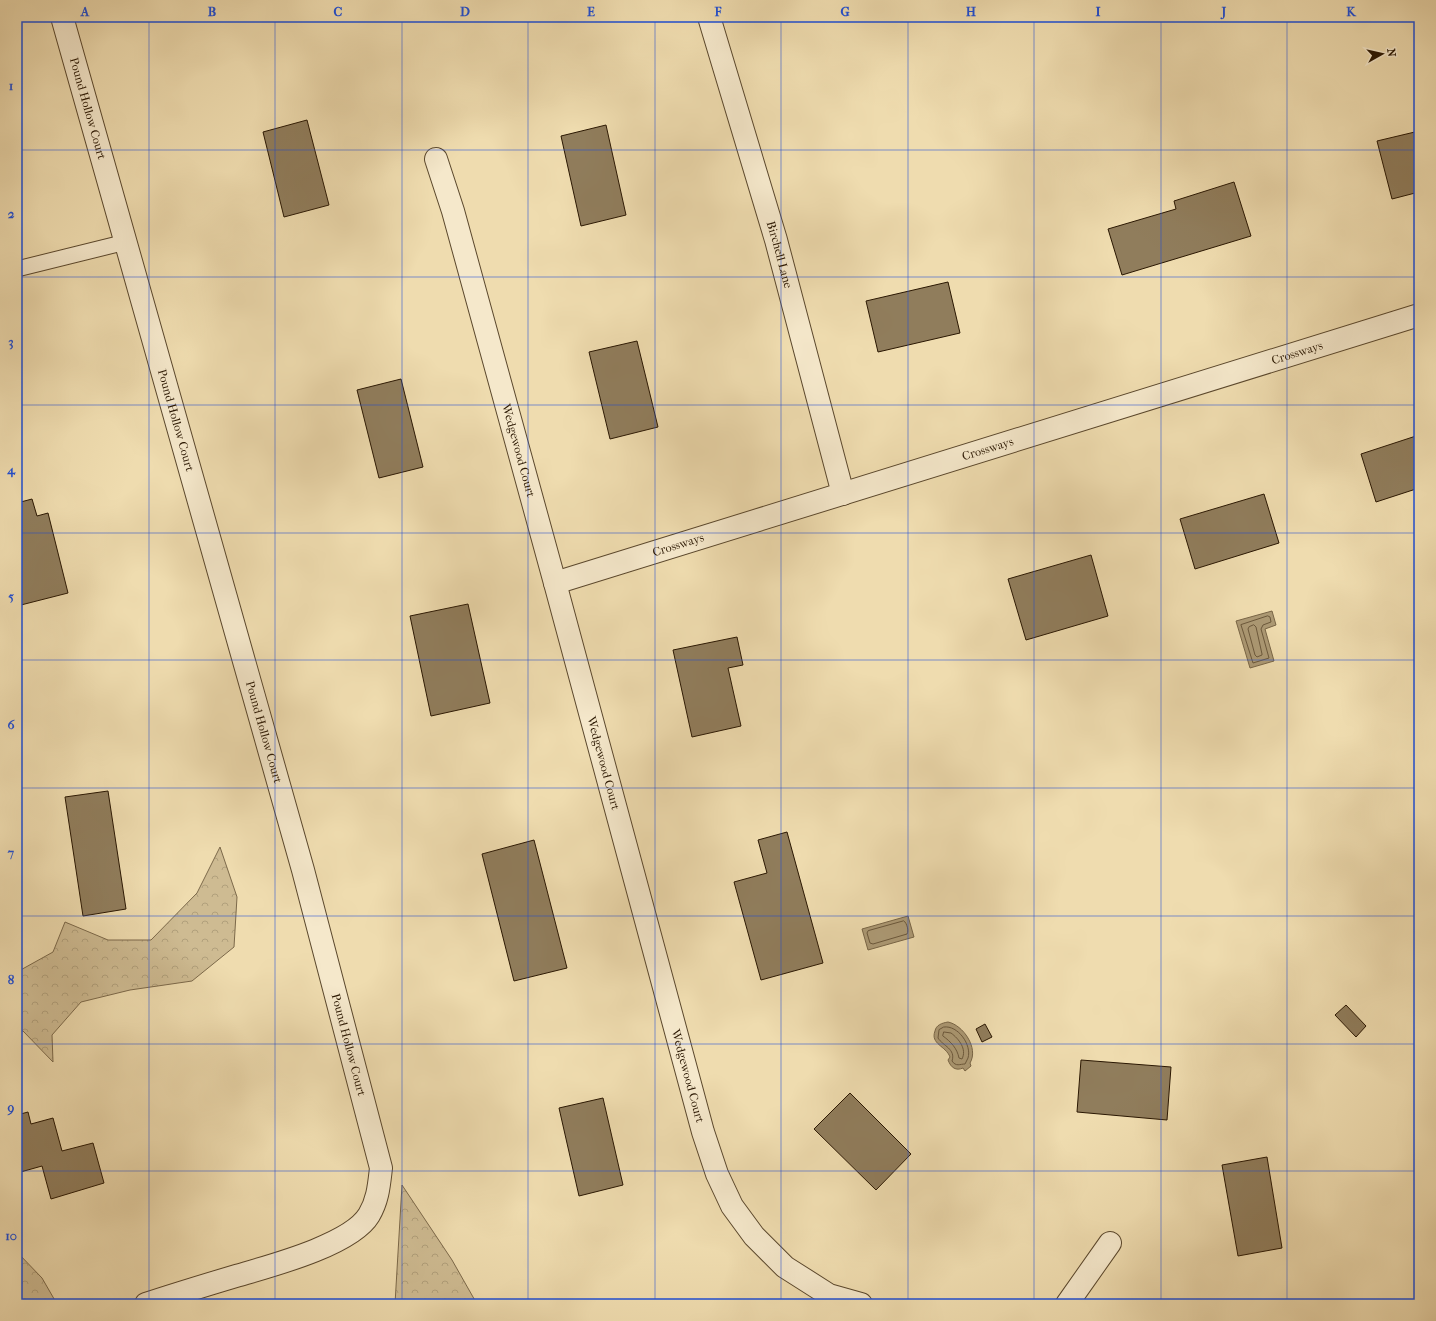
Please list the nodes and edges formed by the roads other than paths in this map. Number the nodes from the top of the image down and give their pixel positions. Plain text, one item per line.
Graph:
1 (62, 17) edge
2 (709, 17) edge
3 (436, 159) dead end
4 (126, 242) junction
5 (17, 269) edge
6 (1419, 315) edge
7 (843, 494) junction
8 (555, 582) junction
9 (1110, 1243) dead end
10 (146, 1304) edge
11 (861, 1304) edge
12 (1067, 1304) edge

1 - 4 street, Pound Hollow Court
2 - 7 street, Birchell Lane
3 - 8 street, Wedgewood Court
4 - 5 lane
4 - 10 street, Pound Hollow Court
6 - 7 street, Crossways
7 - 8 street, Crossways
8 - 11 street, Wedgewood Court
9 - 12 street

